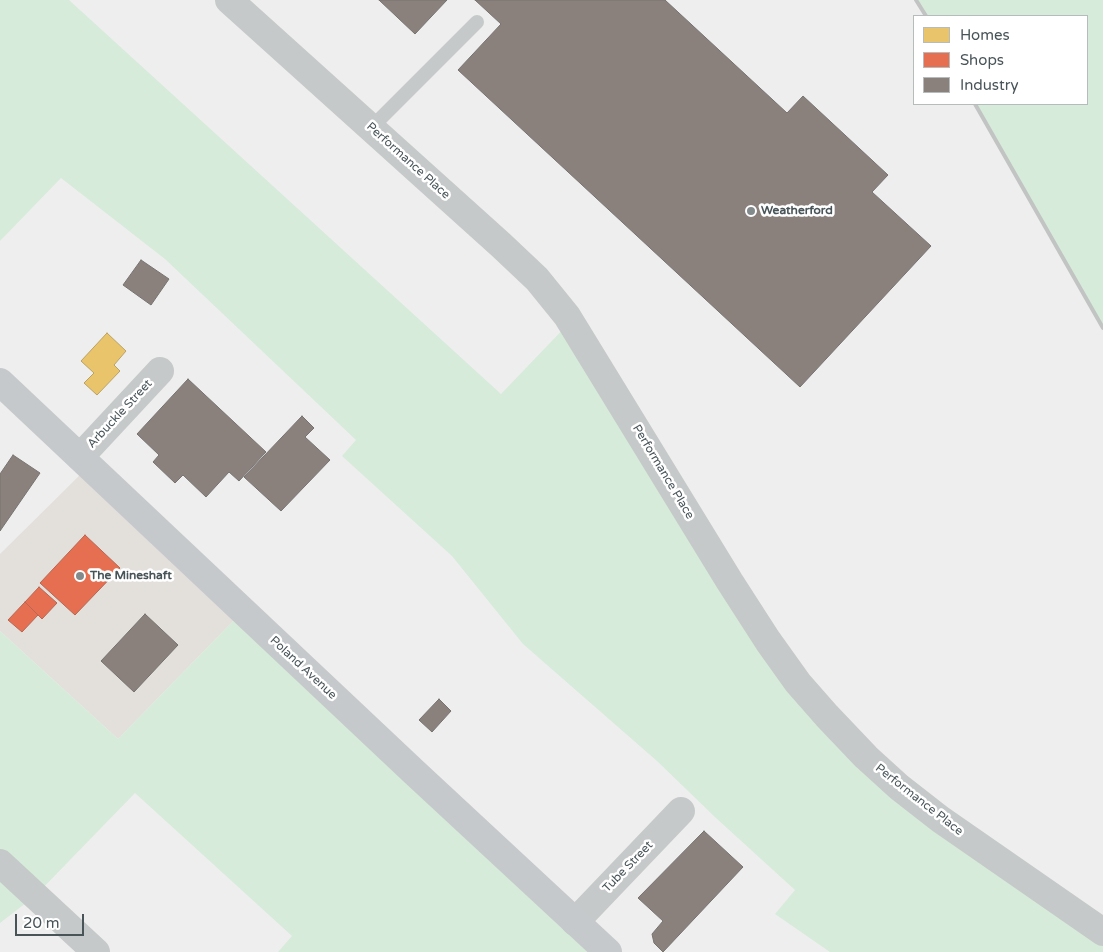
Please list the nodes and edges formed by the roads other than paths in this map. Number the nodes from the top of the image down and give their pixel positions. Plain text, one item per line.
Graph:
1 (229, 0) edge
2 (477, 22) dead end
3 (371, 128) junction
4 (160, 371) dead end
5 (0, 382) edge
6 (80, 457) junction
7 (681, 811) dead end
8 (0, 863) edge
9 (575, 922) junction
10 (1103, 932) edge
11 (96, 952) edge
12 (608, 952) edge

1 - 3 street, Performance Place
2 - 3 lane
3 - 10 street, Performance Place
4 - 6 street, Arbuckle Street
5 - 6 main road, Poland Avenue
6 - 9 main road, Poland Avenue
7 - 9 street, Tube Street
8 - 11 street
9 - 12 main road, Poland Avenue

